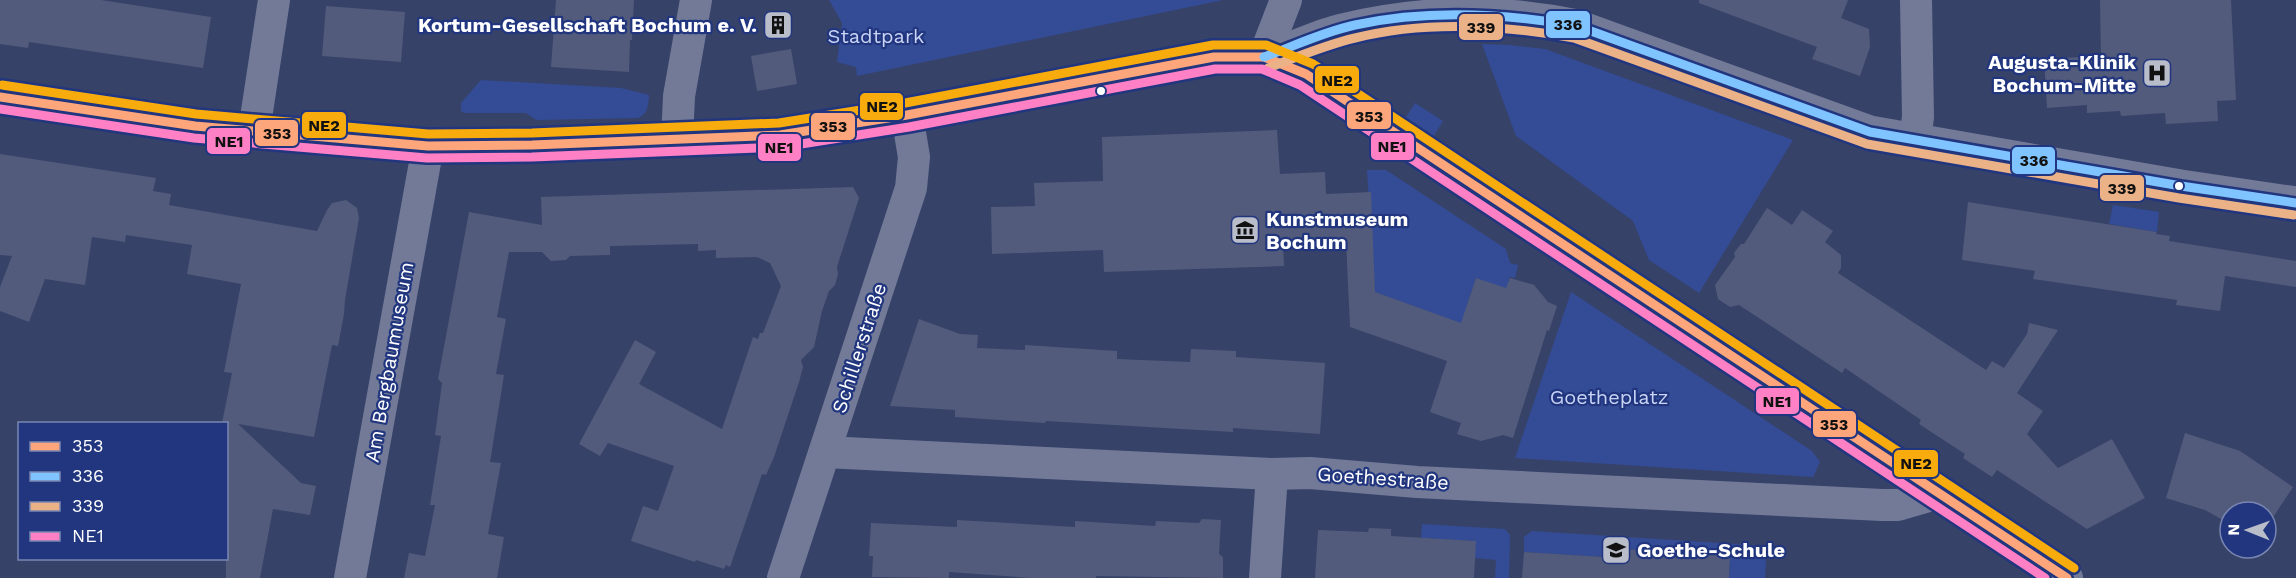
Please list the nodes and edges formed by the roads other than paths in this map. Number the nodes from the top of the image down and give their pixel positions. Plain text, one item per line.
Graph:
1 (274, 0) edge
2 (696, 0) edge
3 (1286, 0) edge
4 (1916, 0) edge
5 (1264, 57) junction
6 (0, 97) edge
7 (907, 115) junction
8 (254, 131) junction
9 (677, 140) junction
10 (1916, 141) junction
11 (428, 146) junction
12 (2296, 203) edge
13 (825, 452) junction
14 (1272, 474) junction
15 (1939, 493) junction
16 (350, 578) edge
17 (783, 578) edge
18 (1265, 578) edge
19 (2067, 578) edge

1 - 8 street
2 - 9 street
3 - 5 street
4 - 10 street
5 - 7 street
5 - 10 street
5 - 15 street
6 - 8 street
7 - 9 street
7 - 13 street, Schillerstraße
8 - 11 street
9 - 11 street
10 - 12 street
11 - 16 street, Am Bergbaumuseum
13 - 14 street, Goethestraße
13 - 17 street, Schillerstraße
14 - 15 street, Goethestraße
14 - 18 street
15 - 19 street

